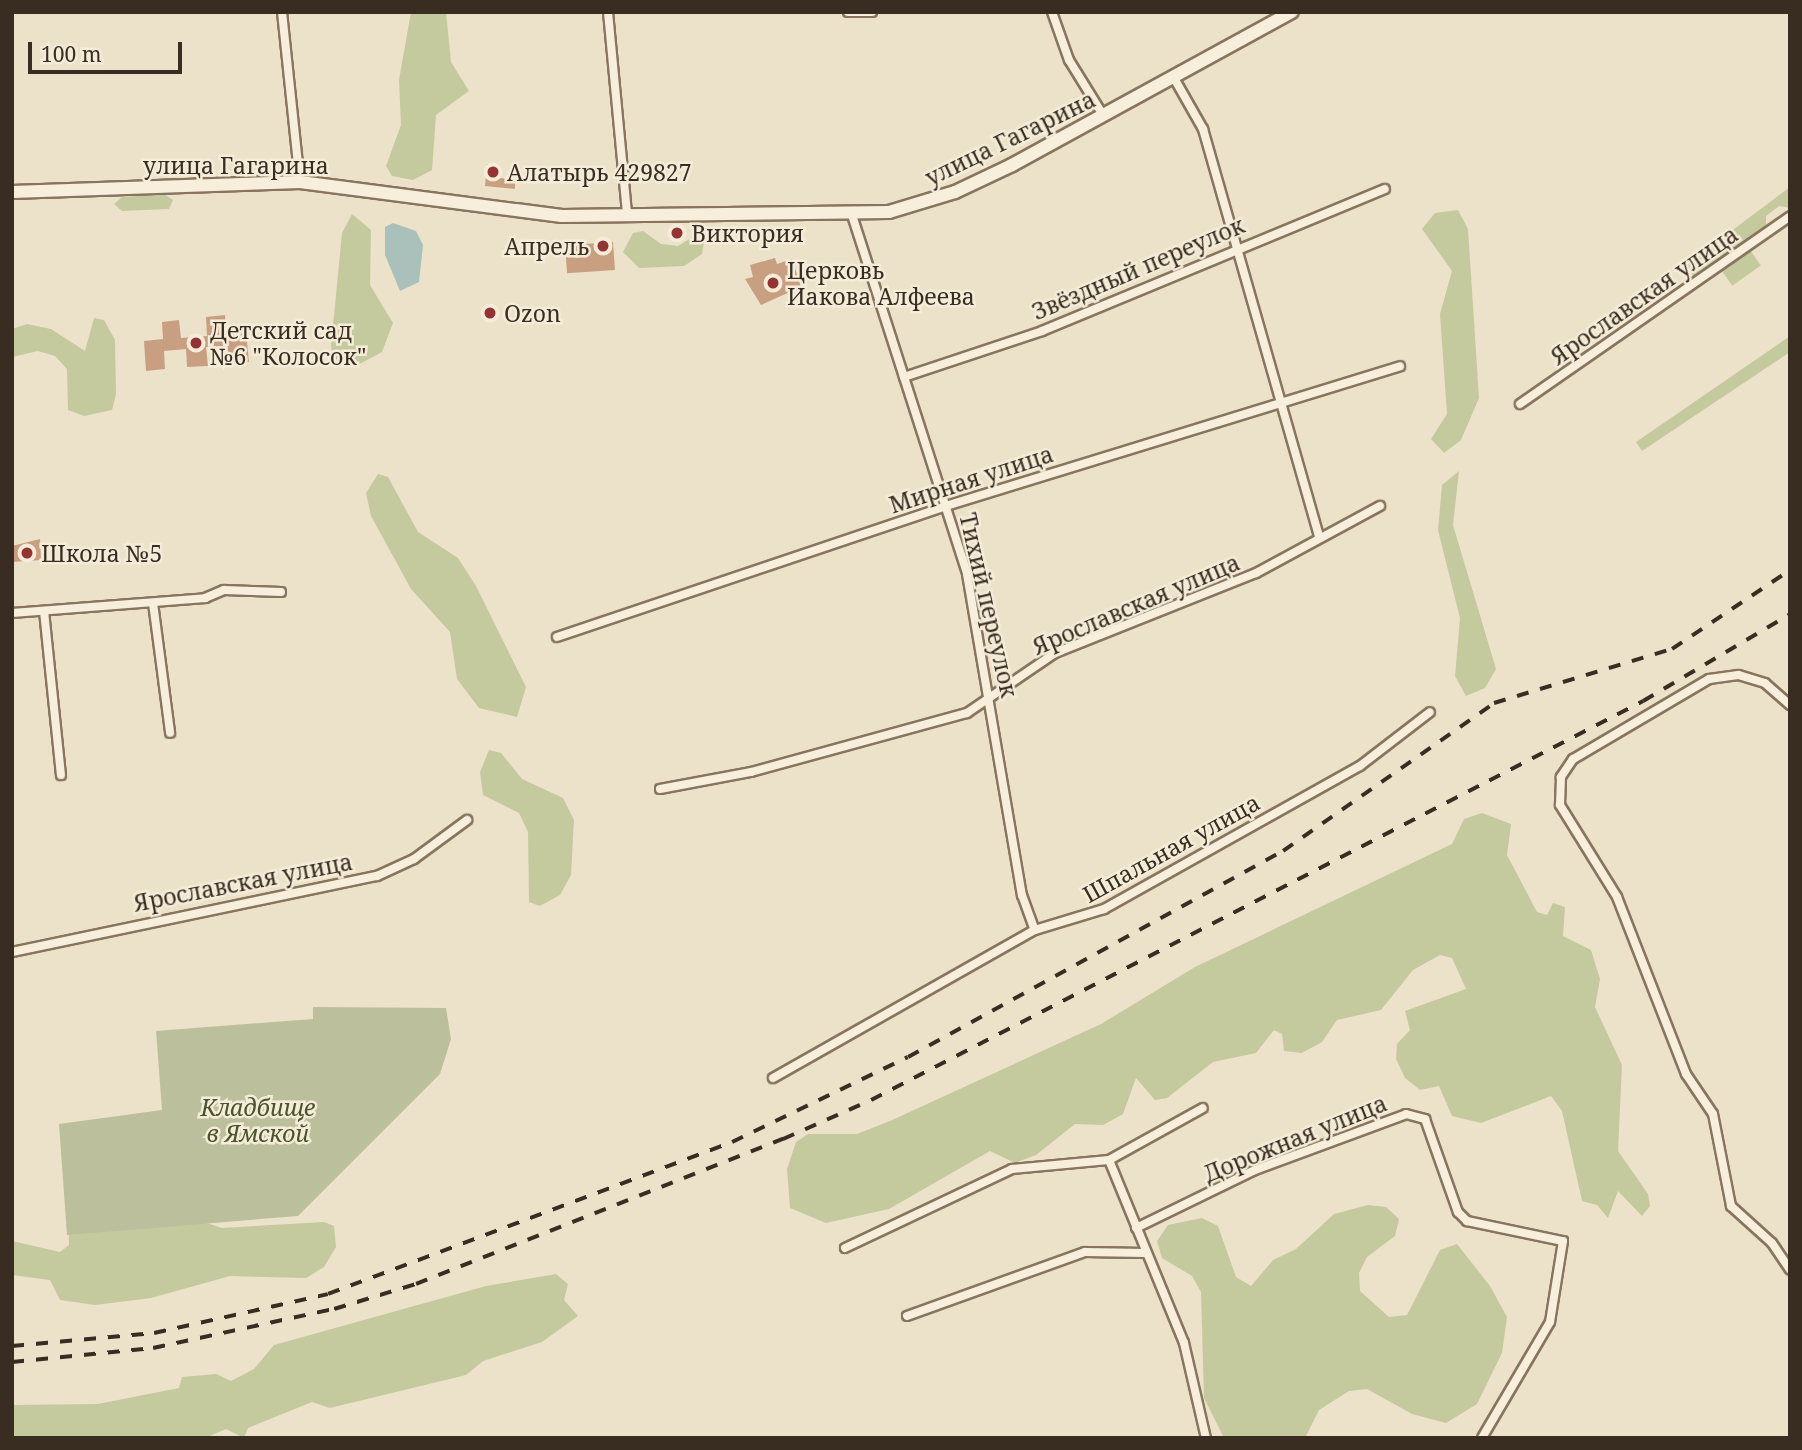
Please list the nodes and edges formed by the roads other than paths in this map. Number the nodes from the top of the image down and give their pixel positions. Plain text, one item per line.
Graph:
1 (282, 12) edge
2 (608, 12) edge
3 (848, 12) edge
4 (872, 12) edge
5 (1052, 12) edge
6 (1292, 12) edge
7 (1174, 78) junction
8 (1103, 116) junction
9 (300, 183) junction
10 (1385, 189) dead end
11 (12, 192) edge
12 (627, 214) junction
13 (852, 215) junction
14 (1790, 216) edge
15 (1237, 245) junction
16 (1400, 366) dead end
17 (904, 377) junction
18 (1282, 402) junction
19 (1520, 404) dead end
20 (946, 506) junction
21 (1380, 506) dead end
22 (1320, 536) junction
23 (281, 592) dead end
24 (153, 603) junction
25 (44, 611) junction
26 (12, 613) edge
27 (557, 638) dead end
28 (991, 695) junction
29 (1790, 705) edge
30 (1430, 712) dead end
31 (170, 733) dead end
32 (61, 775) dead end
33 (660, 789) dead end
34 (467, 820) dead end
35 (1035, 930) junction
36 (12, 952) edge
37 (773, 1078) dead end
38 (1203, 1108) dead end
39 (1109, 1160) junction
40 (1136, 1228) junction
41 (845, 1248) dead end
42 (1145, 1253) junction
43 (1790, 1270) edge
44 (907, 1316) dead end
45 (1206, 1438) edge
46 (1482, 1438) edge

1 - 9 street
2 - 12 street
3 - 4 street
5 - 8 street
6 - 7 main road, улица Гагарина
7 - 8 main road, улица Гагарина
7 - 15 street
8 - 13 main road, улица Гагарина
9 - 11 main road, улица Гагарина
9 - 12 main road, улица Гагарина
10 - 15 street, Звёздный переулок
12 - 13 main road, улица Гагарина
13 - 17 street, Тихий переулок
14 - 19 street, Ярославская улица
15 - 17 street, Звёздный переулок
15 - 18 street
16 - 18 street, Мирная улица
17 - 20 street, Тихий переулок
18 - 20 street, Мирная улица
18 - 22 street
20 - 27 street, Мирная улица
20 - 28 street, Тихий переулок
21 - 22 street, Ярославская улица
22 - 28 street, Ярославская улица
23 - 24 street
24 - 25 street
24 - 31 street
25 - 26 street
25 - 32 street
28 - 33 street, Ярославская улица
28 - 35 street, Тихий переулок
29 - 43 street
30 - 35 street, Шпальная улица
34 - 36 street, Ярославская улица
35 - 37 street, Шпальная улица
38 - 39 street
39 - 40 street
39 - 41 street
40 - 42 street
40 - 46 street, Дорожная улица
42 - 44 street
42 - 45 street

